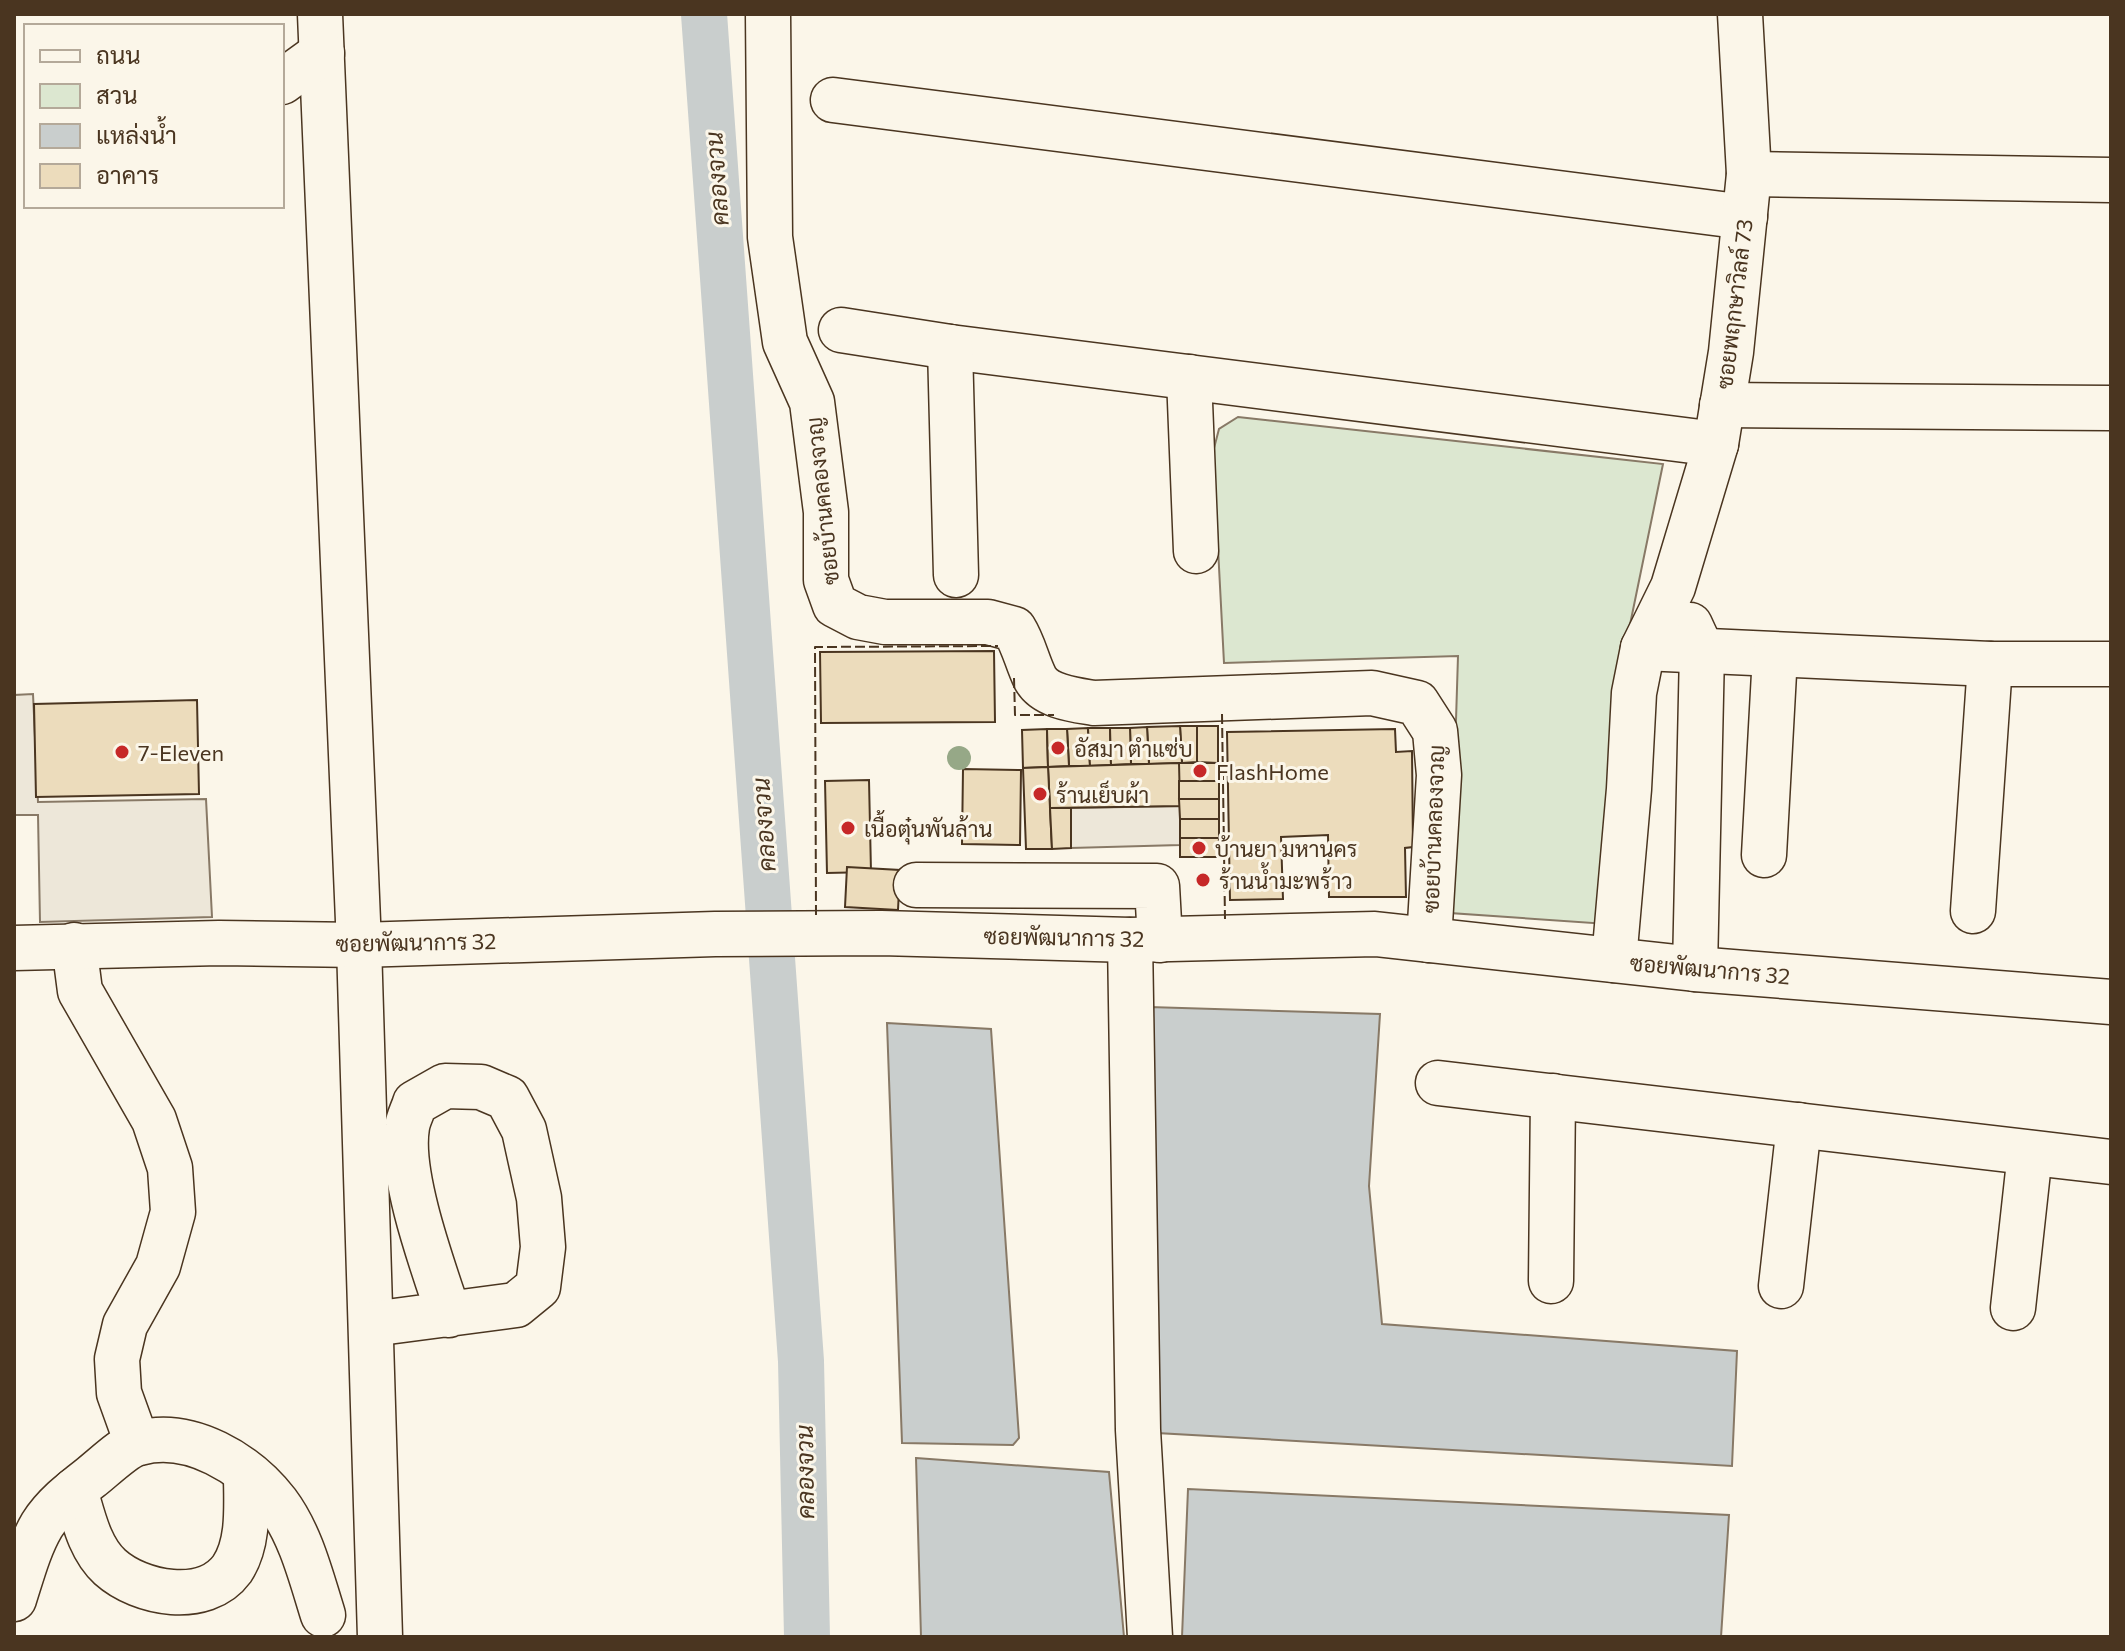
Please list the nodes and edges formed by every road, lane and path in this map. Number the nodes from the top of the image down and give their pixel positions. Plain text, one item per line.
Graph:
1 (768, 14) edge
2 (1740, 14) edge
3 (321, 33) edge
4 (284, 79) edge
5 (833, 100) dead end
6 (1749, 174) junction
7 (2111, 180) edge
8 (1745, 217) junction
9 (841, 330) dead end
10 (950, 347) junction
11 (1189, 377) junction
12 (2111, 408) edge
13 (1719, 424) junction
14 (1196, 551) dead end
15 (956, 575) dead end
16 (1673, 587) junction
17 (1643, 648) junction
18 (1702, 651) junction
19 (1775, 655) junction
20 (1990, 664) junction
21 (2111, 664) edge
22 (1764, 855) dead end
23 (916, 885) dead end
24 (1973, 911) dead end
25 (1145, 940) junction
26 (1429, 940) junction
27 (74, 945) junction
28 (359, 945) junction
29 (14, 948) edge
30 (1614, 960) junction
31 (1695, 969) junction
32 (2111, 1002) edge
33 (1438, 1083) dead end
34 (1553, 1096) junction
35 (1799, 1125) junction
36 (2030, 1153) junction
37 (2111, 1162) edge
38 (1551, 1281) dead end
39 (1781, 1286) dead end
40 (2013, 1308) dead end
41 (449, 1315) junction
42 (372, 1324) junction
43 (137, 1443) junction
44 (246, 1473) junction
45 (75, 1490) junction
46 (14, 1599) edge
47 (323, 1615) dead end
48 (380, 1637) edge
49 (1150, 1637) edge

1 - 26 street, ซอยบ้านคลองจวญ
2 - 6 street, ซอยพฤกษาวิลล์ 73
3 - 4 street
3 - 28 street
5 - 8 street
6 - 7 street
6 - 8 street, ซอยพฤกษาวิลล์ 73
8 - 13 street, ซอยพฤกษาวิลล์ 73
9 - 10 street
10 - 11 street
10 - 15 street
11 - 13 street
11 - 14 street
12 - 13 street
13 - 16 street, ซอยพฤกษาวิลล์ 73
16 - 17 street, ซอยพฤกษาวิลล์ 73
16 - 18 street
17 - 18 street
17 - 30 street, ซอยพฤกษาวิลล์ 73
18 - 19 street
18 - 31 street
19 - 20 street
19 - 22 street
20 - 21 street
20 - 24 street
23 - 25 street
25 - 26 street, ซอยพัฒนาการ 32
25 - 28 street, ซอยพัฒนาการ 32
25 - 49 street
26 - 30 street, ซอยพัฒนาการ 32
27 - 28 street, ซอยพัฒนาการ 32
27 - 29 street, ซอยพัฒนาการ 32
27 - 43 street
28 - 42 street
30 - 31 street, ซอยพัฒนาการ 32
31 - 32 street, ซอยพัฒนาการ 32
33 - 34 street
34 - 35 street
34 - 38 street
35 - 36 street
35 - 39 street
36 - 37 street
36 - 40 street
41 - 41 street
41 - 42 street
42 - 48 street
43 - 44 street
43 - 45 street
44 - 45 street
44 - 47 street
45 - 46 street

